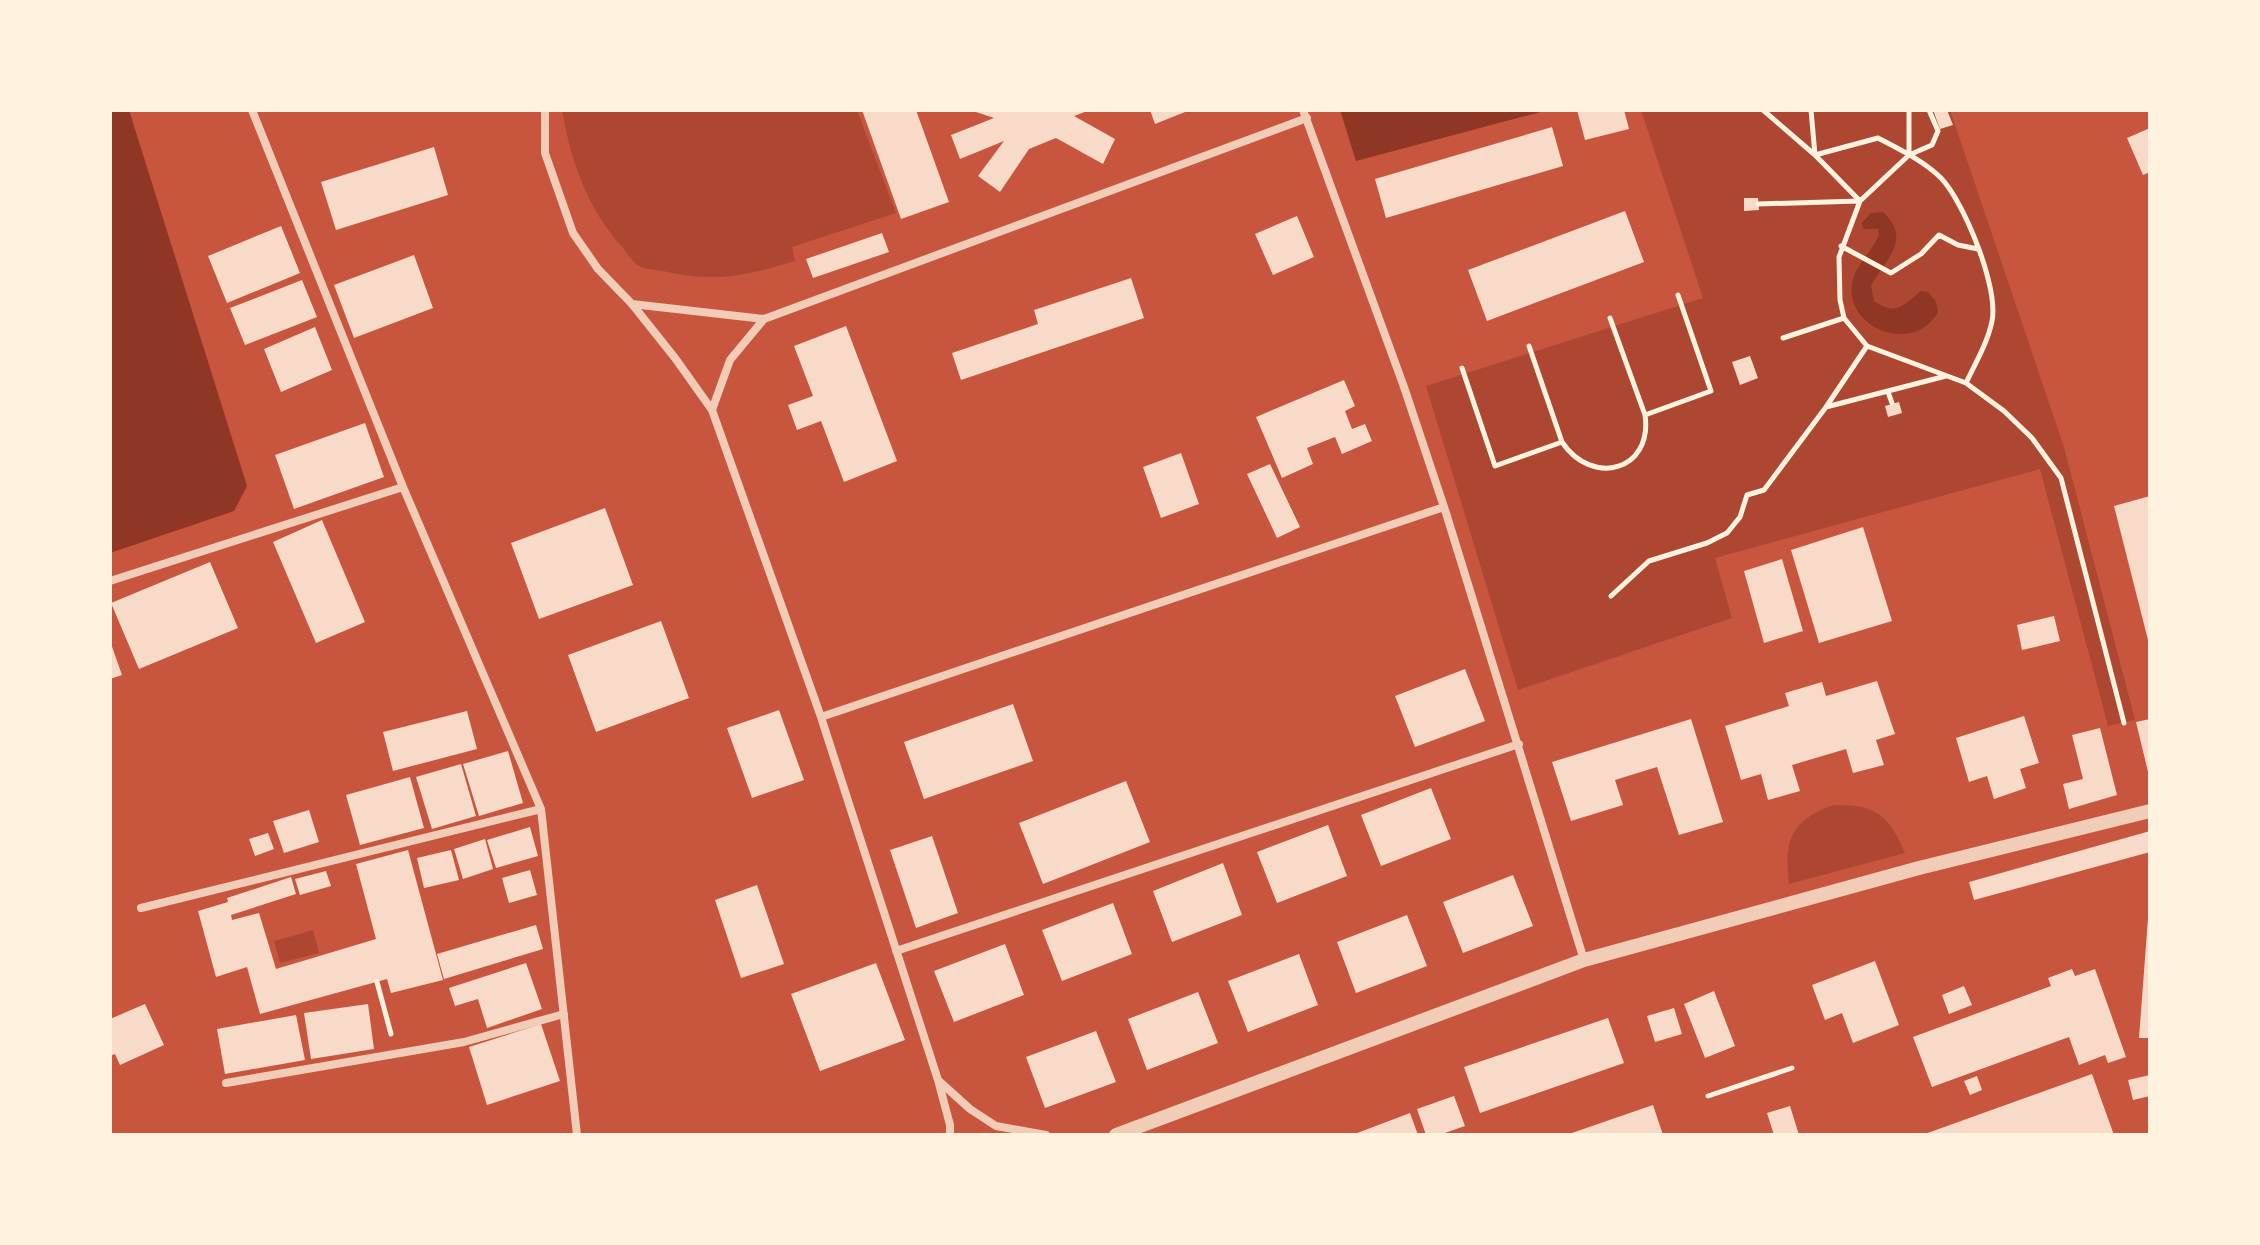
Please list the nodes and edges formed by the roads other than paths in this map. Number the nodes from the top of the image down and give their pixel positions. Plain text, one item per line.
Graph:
1 (252, 110) edge
2 (545, 110) edge
3 (1305, 114) edge
4 (632, 304) junction
5 (764, 319) junction
6 (712, 410) junction
7 (403, 487) junction
8 (1444, 507) junction
9 (110, 581) edge
10 (821, 717) junction
11 (1519, 744) junction
12 (541, 809) junction
13 (2150, 811) edge
14 (141, 908) dead end
15 (896, 951) junction
16 (1584, 960) junction
17 (564, 1014) junction
18 (938, 1080) junction
19 (226, 1083) dead end
20 (577, 1135) edge
21 (950, 1135) edge
22 (1046, 1135) edge
23 (1116, 1135) edge

1 - 7 street
2 - 4 street
3 - 5 street
3 - 8 street
4 - 5 street
4 - 6 street
5 - 6 street
6 - 10 street
7 - 9 street
7 - 12 street
8 - 10 street
8 - 11 street
10 - 15 street
11 - 15 street
11 - 16 street
12 - 14 street
12 - 17 street
13 - 16 street
15 - 18 street
16 - 23 street
17 - 19 street
17 - 20 street
18 - 21 street
18 - 22 street

